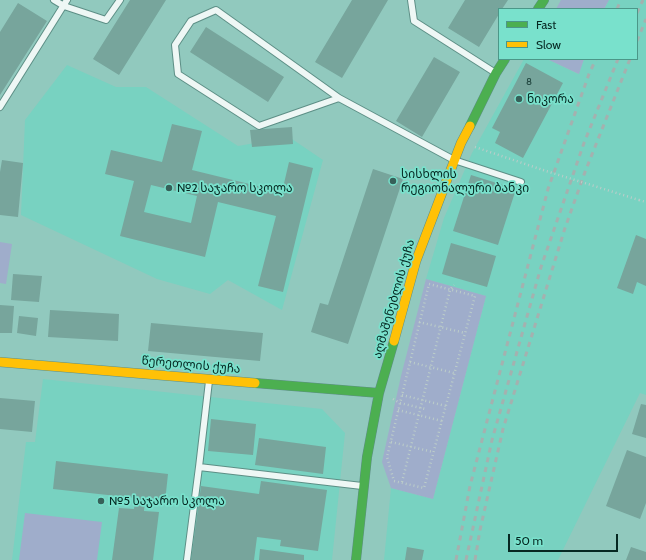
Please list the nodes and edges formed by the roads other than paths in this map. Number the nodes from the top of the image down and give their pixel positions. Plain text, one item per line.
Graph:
1 (54, 0) edge
2 (67, 0) edge
3 (120, 0) edge
4 (411, 0) edge
5 (64, 6) junction
6 (504, 60) edge
7 (496, 73) junction
8 (339, 98) junction
9 (0, 107) edge
10 (454, 160) junction
11 (521, 182) dead end
12 (0, 362) edge
13 (210, 379) junction
14 (380, 393) junction
15 (198, 467) junction
16 (364, 487) junction
17 (187, 560) edge
18 (356, 560) edge

1 - 5 lane
2 - 5 lane
3 - 5 lane
4 - 7 lane
5 - 9 lane
6 - 7 main road, აღმაშენებლის ქუჩა
7 - 10 main road, აღმაშენებლის ქუჩა
8 - 8 lane
8 - 10 lane
10 - 11 lane
10 - 14 main road, აღმაშენებლის ქუჩა
12 - 13 main road, წერეთლის ქუჩა
13 - 14 main road, წერეთლის ქუჩა
13 - 15 lane
14 - 16 main road, აღმაშენებლის ქუჩა
15 - 16 lane
15 - 17 lane
16 - 18 main road, აღმაშენებლის ქუჩა

